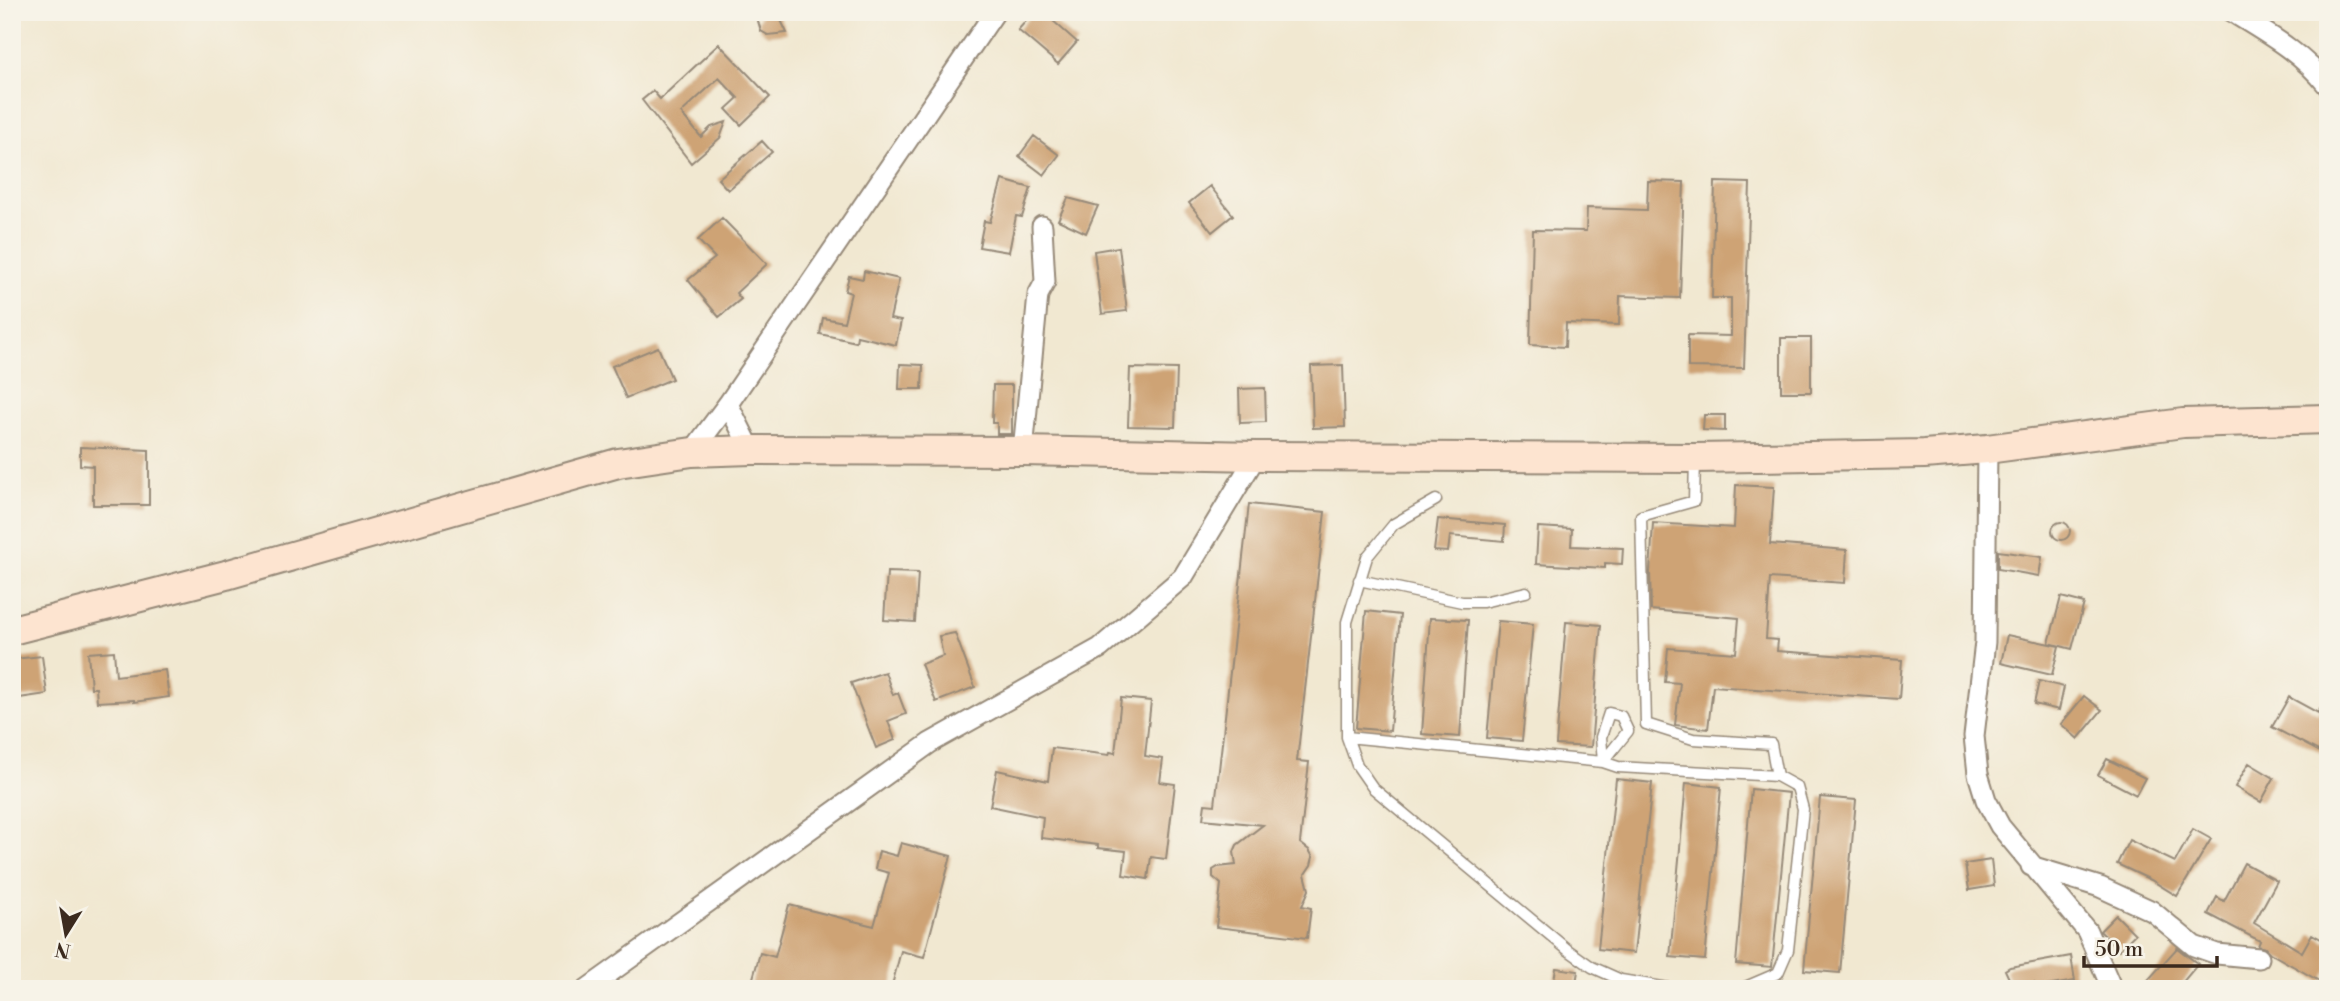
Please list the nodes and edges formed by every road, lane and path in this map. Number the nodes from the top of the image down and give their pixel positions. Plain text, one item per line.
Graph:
1 (995, 12) edge
2 (2232, 12) edge
3 (2328, 86) edge
4 (1042, 226) dead end
5 (728, 404) junction
6 (2328, 419) edge
7 (1987, 449) junction
8 (751, 450) junction
9 (1023, 451) junction
10 (692, 452) junction
11 (1256, 456) junction
12 (1695, 458) junction
13 (1436, 500) dead end
14 (1359, 580) junction
15 (1526, 592) dead end
16 (12, 629) edge
17 (1347, 737) junction
18 (1777, 776) junction
19 (2031, 866) junction
20 (2259, 958) dead end
21 (587, 989) edge
22 (1674, 989) edge
23 (1728, 989) edge
24 (2112, 989) edge

1 - 5 street
2 - 3 street
4 - 9 street
5 - 8 street
5 - 10 street
6 - 7 main road
7 - 12 main road
7 - 19 street
8 - 9 main road
8 - 10 main road
9 - 11 main road
10 - 16 main road
11 - 12 main road
11 - 21 street
12 - 18 lane
13 - 14 lane
14 - 15 lane
14 - 17 lane
17 - 18 lane
17 - 22 lane
18 - 23 lane
19 - 20 street
19 - 24 street

